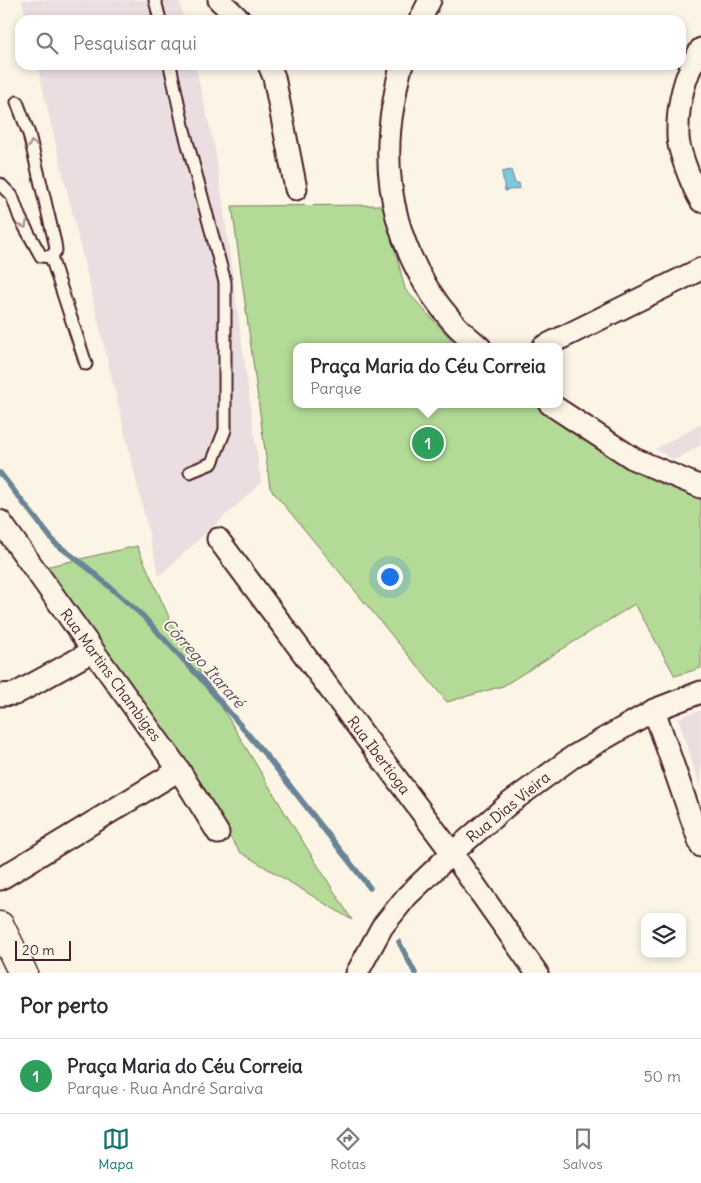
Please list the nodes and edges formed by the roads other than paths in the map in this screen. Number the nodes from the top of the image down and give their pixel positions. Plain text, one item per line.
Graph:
1 (155, 0) edge
2 (219, 0) edge
3 (430, 0) edge
4 (159, 15) edge
5 (235, 15) edge
6 (422, 15) edge
7 (701, 49) edge
8 (171, 70) edge
9 (271, 70) edge
10 (401, 70) edge
11 (17, 102) dead end
12 (0, 184) edge
13 (296, 189) dead end
14 (701, 201) edge
15 (51, 257) junction
16 (701, 268) edge
17 (476, 343) edge
18 (552, 343) edge
19 (86, 364) dead end
20 (556, 408) edge
21 (190, 472) dead end
22 (701, 487) edge
23 (0, 520) edge
24 (218, 539) dead end
25 (93, 650) junction
26 (701, 692) edge
27 (0, 695) edge
28 (654, 710) junction
29 (179, 770) junction
30 (218, 833) dead end
31 (701, 846) edge
32 (452, 853) junction
33 (0, 879) edge
34 (4, 946) edge
35 (23, 973) edge
36 (357, 973) edge
37 (536, 973) edge

1 - 4 lane
2 - 5 street
3 - 6 street
7 - 14 street
8 - 21 lane
9 - 13 street
10 - 17 street
15 -> 11 lane
12 -> 15 lane
15 - 19 lane
16 - 18 street
20 - 22 street
23 - 25 street, Rua Martins Chambiges
24 - 32 street, Rua Ibertioga
25 - 27 street
25 - 29 street, Rua Martins Chambiges
26 - 28 street, Rua Dias Vieira
28 - 31 street
28 - 32 street, Rua Dias Vieira
29 - 30 street, Rua Martins Chambiges
29 - 33 street
32 - 36 street, Rua Dias Vieira
32 - 37 street, Rua Ibertioga
34 - 35 street

